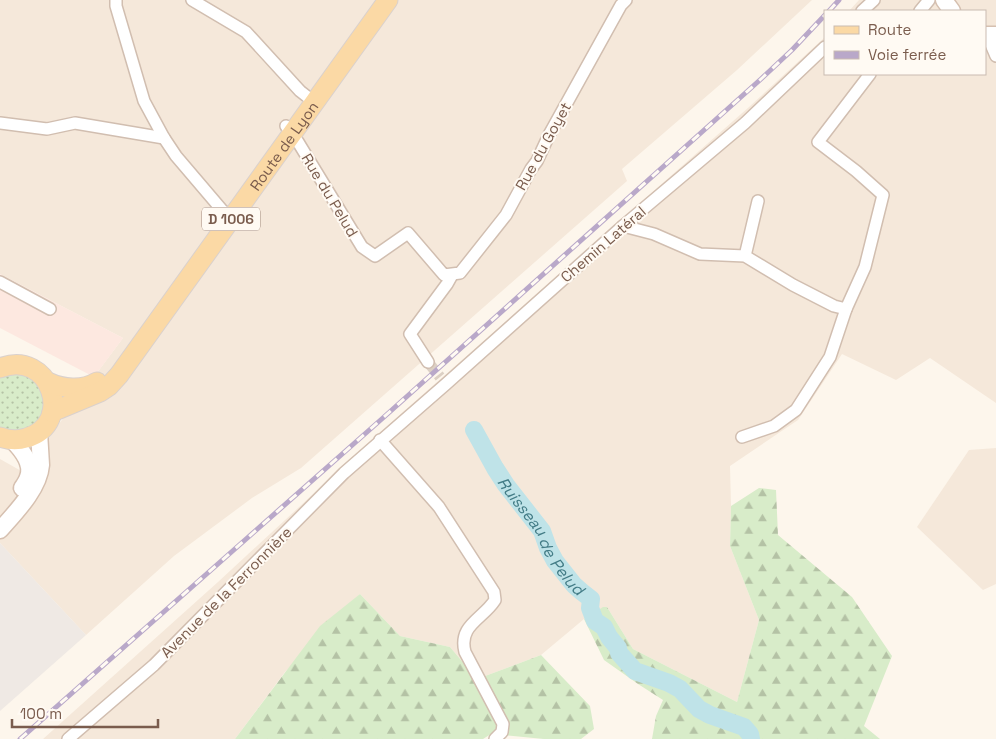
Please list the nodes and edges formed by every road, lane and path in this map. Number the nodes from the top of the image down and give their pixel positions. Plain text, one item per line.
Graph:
1 (116, 0) edge
2 (192, 0) edge
3 (626, 0) edge
4 (874, 0) edge
5 (929, 0) edge
6 (382, 1) edge
7 (863, 10) edge
8 (921, 10) edge
9 (986, 36) edge
10 (824, 48) edge
11 (996, 56) edge
12 (869, 75) edge
13 (310, 99) junction
14 (0, 123) edge
15 (289, 129) junction
16 (164, 138) junction
17 (758, 201) dead end
18 (228, 215) junction
19 (623, 226) junction
20 (745, 256) junction
21 (448, 275) junction
22 (0, 282) edge
23 (50, 309) dead end
24 (846, 309) junction
25 (428, 362) tunnel mouth
26 (0, 368) edge
27 (48, 382) junction
28 (52, 412) junction
29 (39, 432) junction
30 (742, 436) dead end
31 (6, 438) edge
32 (380, 440) junction
33 (0, 516) edge
34 (0, 530) edge
35 (68, 739) edge
36 (494, 739) edge

1 - 16 street
2 - 13 street
3 - 21 street, Rue du Goyet
4 - 7 street
5 - 8 street
6 - 13 main road, Route de Lyon / D 1006
9 - 11 street
10 - 19 street, Chemin Latéral
12 - 24 street
13 - 15 main road, Route de Lyon / D 1006
14 - 16 street
15 - 18 main road, Route de Lyon / D 1006
15 - 21 street, Rue du Pelud
16 - 18 street
17 - 20 street
18 - 27 main road, Route de Lyon / D 1006
18 - 28 main road, Route de Lyon / D 1006
19 - 20 street
19 - 32 street, Chemin Latéral
20 - 24 street
21 - 25 street, Rue du Goyet
22 - 23 street
24 - 30 street
26 - 27 main road
27 - 28 main road
28 - 29 main road
29 - 31 main road
29 - 34 main road
31 - 33 main road
32 - 35 street, Avenue de la Ferronnière
32 - 36 street

